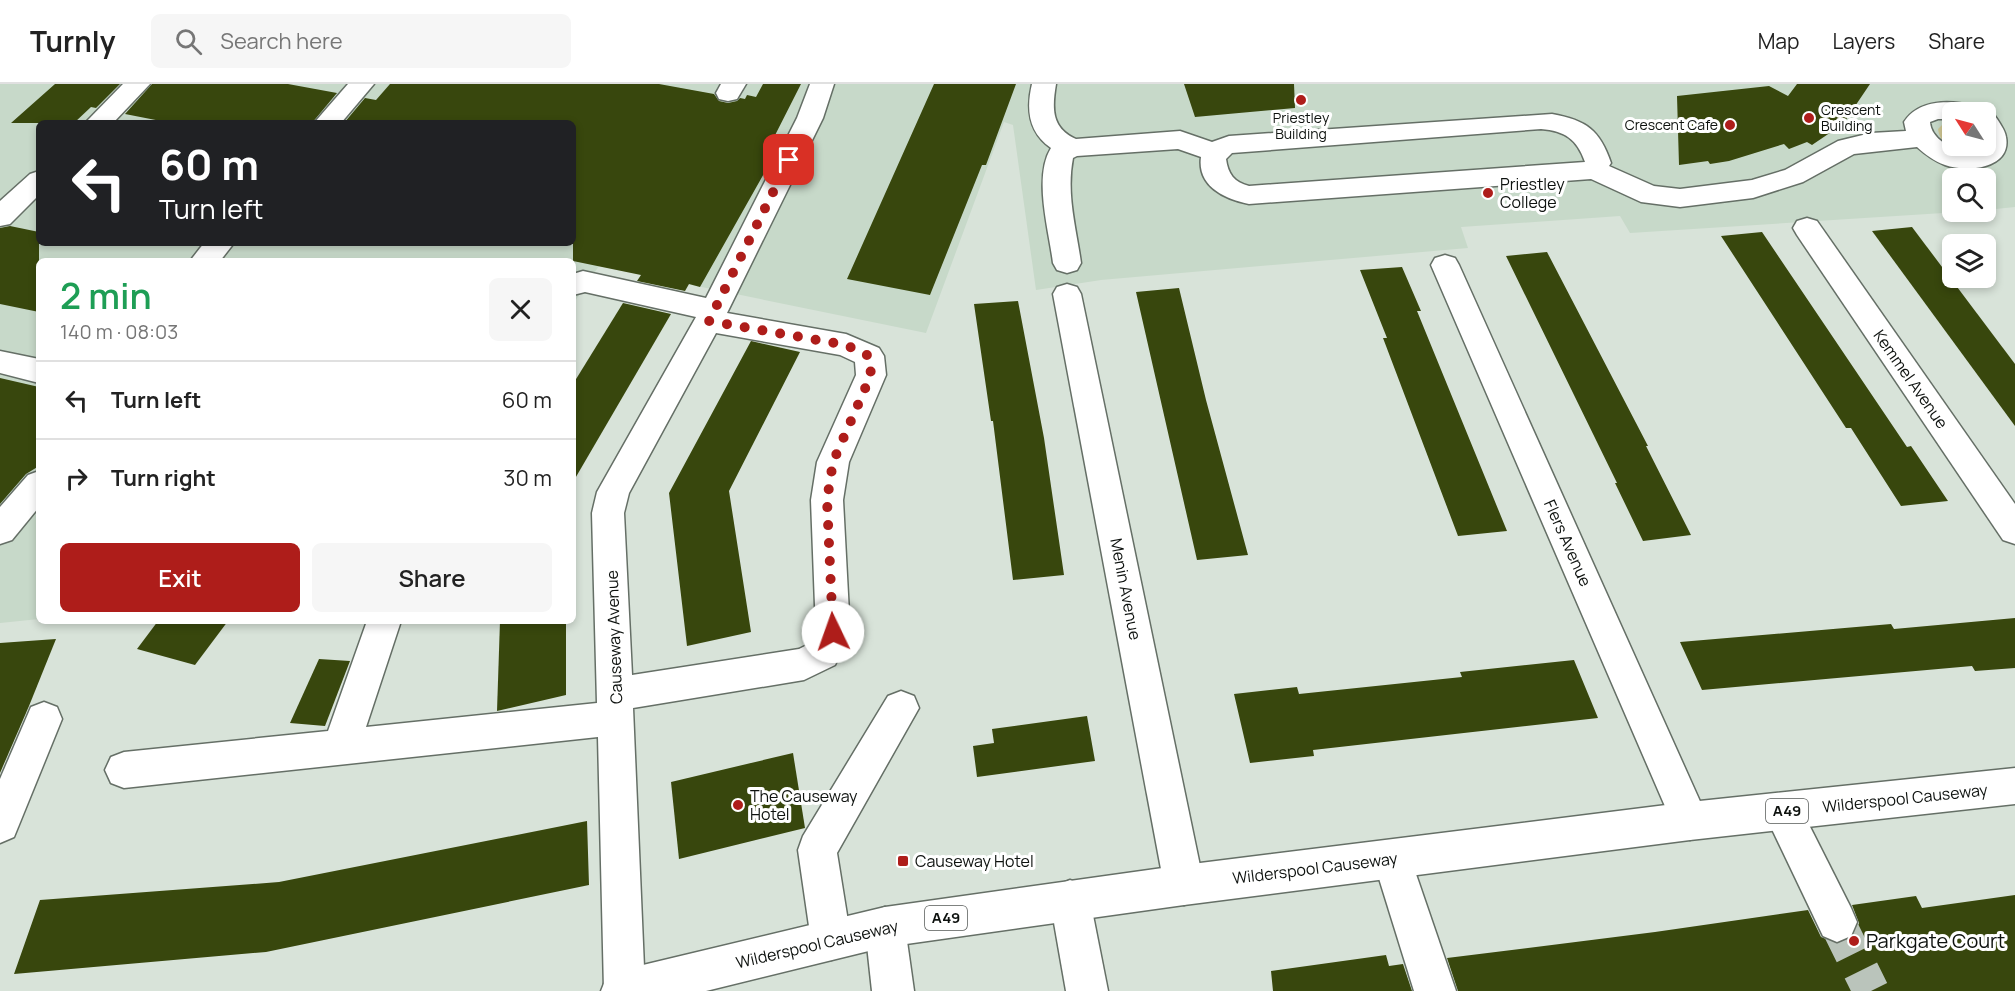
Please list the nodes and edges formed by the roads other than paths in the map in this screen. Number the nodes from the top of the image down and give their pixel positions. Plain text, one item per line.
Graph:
1 (138, 84) edge
2 (362, 84) edge
3 (822, 84) edge
4 (1044, 84) edge
5 (1942, 106) edge
6 (101, 120) edge
7 (330, 120) edge
8 (2000, 128) edge
9 (1923, 138) junction
10 (1073, 147) junction
11 (1217, 153) junction
12 (1594, 170) junction
13 (36, 183) edge
14 (0, 217) edge
15 (1807, 228) dead end
16 (217, 246) edge
17 (207, 258) edge
18 (1445, 265) dead end
19 (576, 284) edge
20 (711, 316) junction
21 (0, 362) edge
22 (36, 370) edge
23 (36, 488) edge
24 (0, 530) edge
25 (2015, 530) edge
26 (383, 624) edge
27 (616, 706) junction
28 (901, 708) dead end
29 (44, 719) dead end
30 (341, 746) junction
31 (124, 770) dead end
32 (2015, 786) edge
33 (1783, 812) junction
34 (1690, 821) junction
35 (0, 824) edge
36 (1392, 859) junction
37 (1184, 885) junction
38 (1070, 900) junction
39 (1837, 922) tunnel mouth
40 (885, 927) junction
41 (831, 940) junction
42 (623, 991) edge
43 (893, 991) edge
44 (1087, 991) edge
45 (1435, 991) edge

1 - 6 main road
2 - 7 main road
3 - 20 main road, Causeway Avenue
4 - 10 main road
5 - 9 main road
8 - 9 main road
9 - 12 main road
10 - 11 main road
10 - 37 main road, Menin Avenue
11 - 12 main road
11 - 12 main road
13 - 14 main road
15 - 25 main road, Kemmel Avenue
16 - 17 main road
18 - 34 main road, Flers Avenue
19 - 20 main road
20 - 27 main road, Causeway Avenue
20 - 27 main road
21 - 22 main road
23 - 24 main road
26 - 30 main road
27 - 30 main road
27 - 42 main road, Causeway Avenue
28 - 41 main road
29 - 35 main road
30 - 31 main road
32 - 33 main road, Wilderspool Causeway / A49
33 - 34 main road, Wilderspool Causeway / A49
33 - 39 main road
34 - 36 main road, Wilderspool Causeway / A49
36 - 37 main road, Wilderspool Causeway / A49
36 - 45 main road
37 - 38 main road, Wilderspool Causeway / A49
38 - 40 main road, Wilderspool Causeway / A49
38 - 44 main road
40 - 41 main road, Wilderspool Causeway / A49
40 - 43 main road
41 - 42 main road, Wilderspool Causeway / A49

